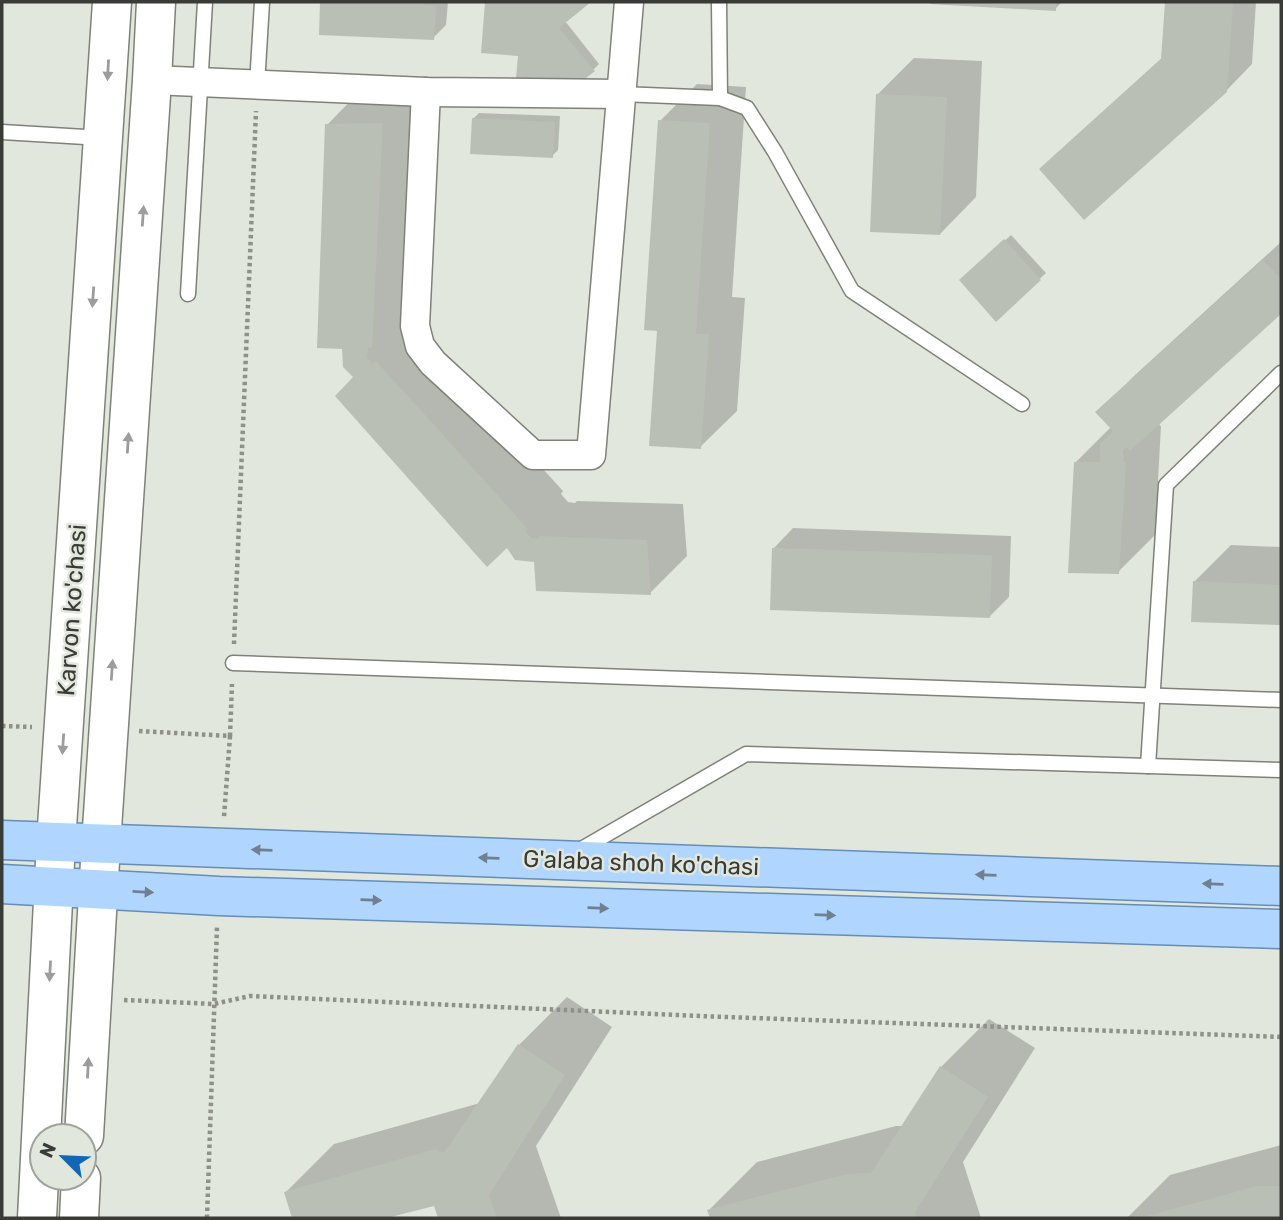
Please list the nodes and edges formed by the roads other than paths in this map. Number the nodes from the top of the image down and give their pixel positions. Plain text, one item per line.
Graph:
1 (112, 2) edge
2 (156, 2) edge
3 (205, 2) edge
4 (262, 2) edge
5 (629, 2) edge
6 (719, 2) edge
7 (152, 80) junction
8 (200, 82) junction
9 (257, 85) junction
10 (426, 92) junction
11 (621, 94) junction
12 (720, 98) junction
13 (2, 132) edge
14 (104, 138) junction
15 (188, 294) dead end
16 (1281, 373) edge
17 (1022, 404) dead end
18 (233, 663) road end
19 (1153, 695) junction
20 (1281, 700) edge
21 (1149, 766) junction
22 (1281, 771) edge
23 (2, 840) edge
24 (56, 842) junction
25 (101, 844) junction
26 (563, 860) junction
27 (2, 884) edge
28 (55, 886) junction
29 (1281, 886) edge
30 (98, 889) junction
31 (1281, 929) edge
32 (85, 1122) edge
33 (80, 1192) edge
34 (37, 1218) edge
35 (79, 1218) edge

1 -> 14 main road, Karvon ko'chasi
2 - 7 main road
3 - 8 lane
4 - 9 lane
5 - 11 street
6 - 12 lane
7 - 8 street
25 -> 7 main road
8 - 9 street
8 - 15 lane
9 - 10 street
10 - 11 street
10 - 11 street
11 - 12 lane
12 - 17 lane
13 - 14 lane
14 -> 24 main road, Karvon ko'chasi
16 - 19 lane
18 - 19 lane
19 - 20 lane
19 - 21 lane
21 - 22 lane
21 - 26 lane
23 - 24 main road, G'alaba shoh ko'chasi
24 - 25 main road, G'alaba shoh ko'chasi
24 - 28 main road, Karvon ko'chasi
26 -> 25 main road, G'alaba shoh ko'chasi
25 - 30 main road
29 -> 26 main road, G'alaba shoh ko'chasi
27 - 28 main road, G'alaba shoh ko'chasi
28 - 30 main road, G'alaba shoh ko'chasi
28 -> 34 main road, Karvon ko'chasi
30 -> 31 main road, G'alaba shoh ko'chasi
32 -> 30 main road
33 - 35 main road

